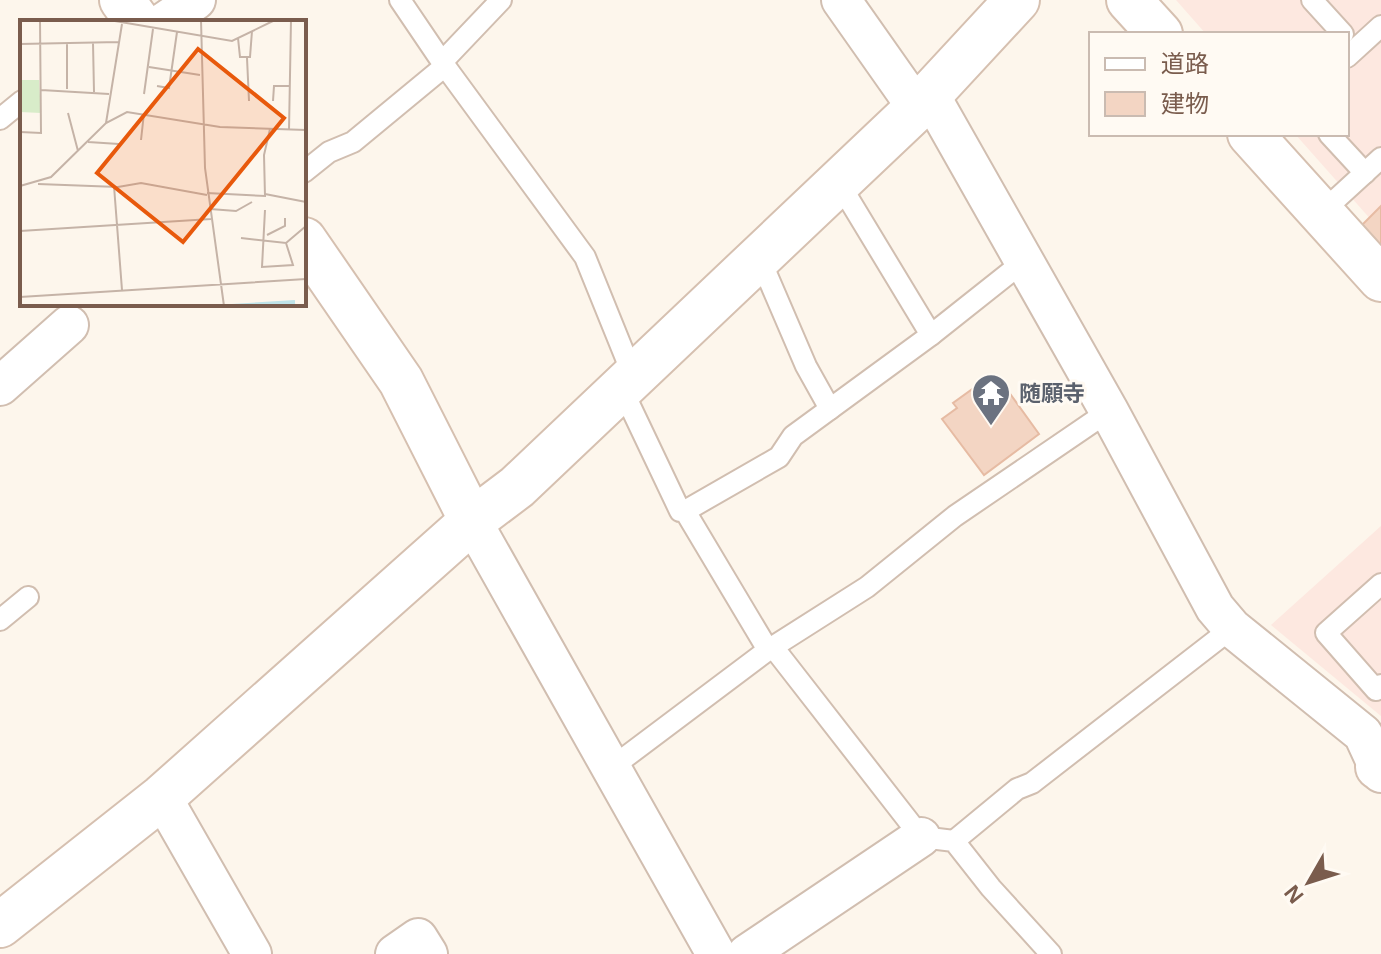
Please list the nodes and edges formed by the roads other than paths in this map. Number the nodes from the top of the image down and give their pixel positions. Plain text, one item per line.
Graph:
1 (122, 0) edge
2 (196, 0) edge
3 (400, 0) edge
4 (501, 0) edge
5 (841, 0) edge
6 (1129, 0) edge
7 (1312, 0) edge
8 (1013, 2) edge
9 (137, 20) edge
10 (167, 20) edge
11 (1381, 26) edge
12 (1158, 32) edge
13 (1338, 32) edge
14 (1349, 43) edge
15 (443, 64) junction
16 (924, 102) junction
17 (20, 103) edge
18 (0, 119) edge
19 (1252, 136) edge
20 (1331, 136) edge
21 (1381, 158) edge
22 (306, 170) edge
23 (1365, 173) junction
24 (839, 183) junction
25 (1321, 213) junction
26 (306, 243) edge
27 (760, 259) junction
28 (1023, 262) junction
29 (1381, 279) edge
30 (69, 325) dead end
31 (931, 335) junction
32 (628, 384) junction
33 (0, 386) edge
34 (830, 409) junction
35 (1109, 411) junction
36 (685, 511) junction
37 (472, 521) junction
38 (1381, 584) edge
39 (28, 597) dead end
40 (0, 620) edge
41 (1232, 628) junction
42 (770, 648) junction
43 (1381, 685) edge
44 (611, 768) junction
45 (1380, 768) edge
46 (162, 797) junction
47 (938, 839) junction
48 (0, 925) edge
49 (252, 954) edge
50 (395, 954) edge
51 (428, 954) edge
52 (716, 954) edge
53 (747, 954) edge
54 (1051, 954) edge

1 - 9 street
2 - 10 street
3 - 15 lane
4 - 15 lane
5 - 16 street
6 - 12 street
7 - 13 lane
8 - 16 street
11 - 14 lane
15 - 22 lane
15 - 32 lane
16 - 24 street
16 - 28 street
17 - 18 lane
19 - 25 street
20 - 23 lane
21 - 23 lane
23 - 25 lane
24 - 27 street
24 - 31 lane
25 - 29 street
26 - 37 street
27 - 32 street
27 - 34 lane
28 - 31 lane
28 - 35 street
30 - 33 street
31 - 34 lane
32 - 36 lane
32 - 37 street
34 - 36 lane
35 - 41 street
35 - 42 lane
36 - 42 lane
37 - 44 street
37 - 46 street
38 - 43 lane
39 - 40 lane
41 - 45 street
41 - 47 lane
42 - 44 lane
42 - 47 lane
44 - 52 street
46 - 48 street
46 - 49 street
47 - 53 street
47 - 54 lane
50 - 51 street

